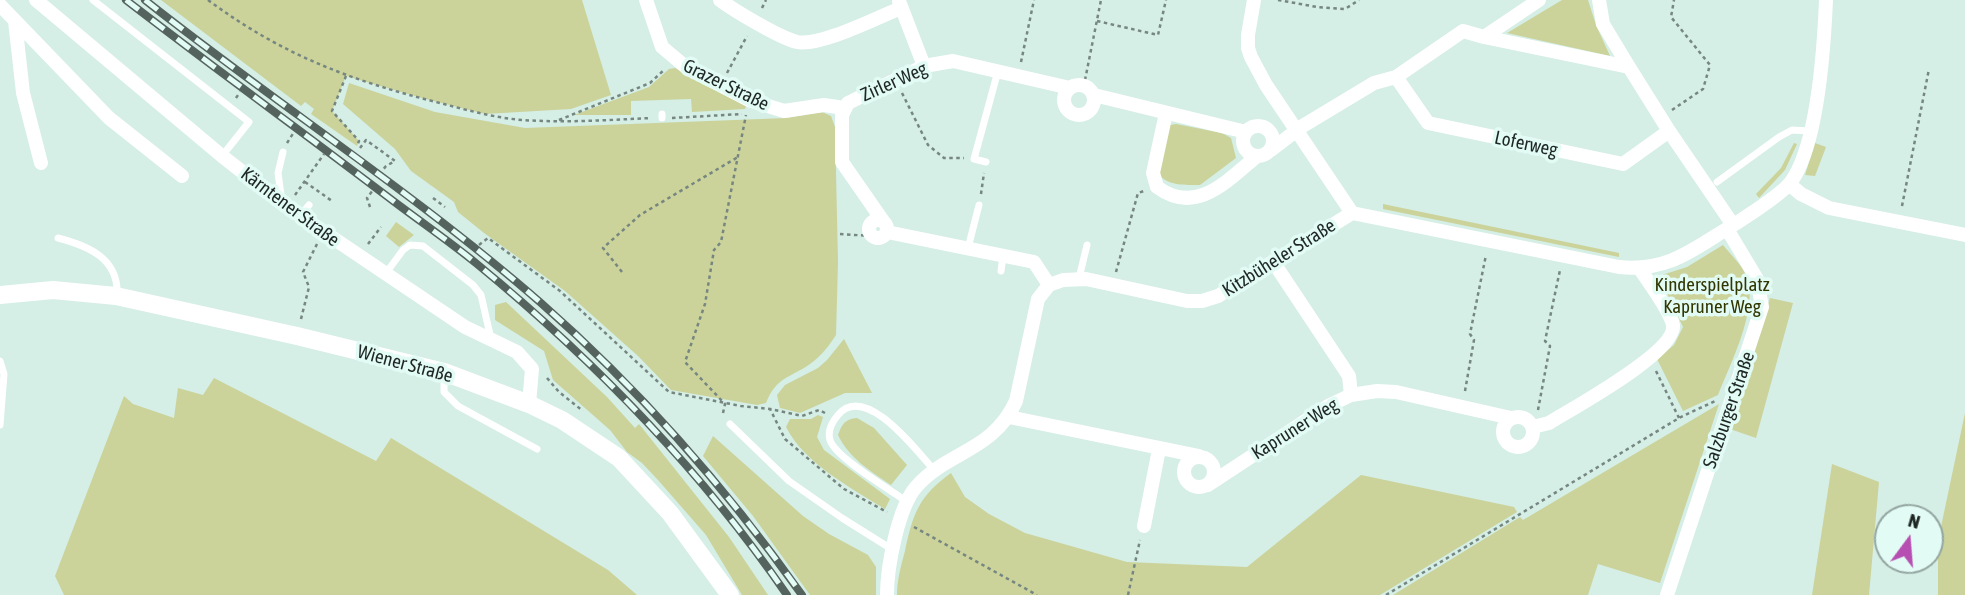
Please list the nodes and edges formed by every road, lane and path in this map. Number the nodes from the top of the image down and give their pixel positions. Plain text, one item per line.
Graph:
1 (36, 0) edge
2 (93, 0) edge
3 (208, 0) edge
4 (646, 0) edge
5 (720, 0) edge
6 (1034, 0) edge
7 (1101, 0) edge
8 (1166, 0) edge
9 (1254, 0) edge
10 (1278, 0) edge
11 (1359, 0) edge
12 (1539, 0) edge
13 (1599, 0) edge
14 (1674, 0) edge
15 (1826, 0) edge
16 (900, 4) edge
17 (0, 5) edge
18 (15, 21) junction
19 (1097, 21) junction
20 (755, 22) junction
21 (1484, 37) junction
22 (675, 60) junction
23 (924, 66) junction
24 (1021, 66) dead end
25 (1629, 67) junction
26 (1929, 69) dead end
27 (998, 71) junction
28 (346, 76) junction
29 (1396, 77) junction
30 (1086, 80) dead end
31 (896, 81) junction
32 (720, 85) junction
33 (1070, 88) junction
34 (240, 92) dead end
35 (1094, 94) junction
36 (235, 99) dead end
37 (844, 108) junction
38 (1166, 113) junction
39 (1661, 118) junction
40 (556, 121) junction
41 (1296, 131) junction
42 (1669, 131) junction
43 (1810, 131) junction
44 (294, 132) dead end
45 (1245, 132) junction
46 (288, 140) dead end
47 (283, 152) dead end
48 (1264, 153) junction
49 (324, 154) dead end
50 (222, 156) junction
51 (738, 157) junction
52 (974, 159) junction
53 (986, 162) joint
54 (41, 163) dead end
55 (382, 172) dead end
56 (182, 176) dead end
57 (305, 182) junction
58 (1717, 182) dead end
59 (1789, 184) junction
60 (373, 190) dead end
61 (295, 195) dead end
62 (433, 198) dead end
63 (332, 201) dead end
64 (282, 203) junction
65 (1135, 204) dead end
66 (979, 205) joint
67 (370, 207) dead end
68 (445, 207) dead end
69 (1352, 213) junction
70 (1898, 222) junction
71 (381, 227) dead end
72 (885, 227) junction
73 (1730, 227) junction
74 (323, 233) junction
75 (840, 234) dead end
76 (1965, 235) edge
77 (871, 236) joint
78 (58, 238) dead end
79 (1489, 241) junction
80 (478, 244) dead end
81 (1087, 245) dead end
82 (367, 246) dead end
83 (968, 248) junction
84 (1563, 256) junction
85 (1274, 263) junction
86 (1640, 269) junction
87 (622, 272) dead end
88 (386, 273) junction
89 (1079, 279) junction
90 (1049, 285) junction
91 (1112, 285) junction
92 (0, 295) edge
93 (117, 296) junction
94 (297, 336) junction
95 (491, 340) junction
96 (1650, 359) junction
97 (0, 361) edge
98 (444, 372) junction
99 (1734, 392) junction
100 (1351, 395) junction
101 (529, 404) junction
102 (724, 404) junction
103 (1462, 407) junction
104 (770, 409) junction
105 (1009, 417) junction
106 (835, 418) junction
107 (1511, 418) junction
108 (1679, 418) junction
109 (730, 424) dead end
110 (0, 425) edge
111 (1534, 427) junction
112 (537, 449) dead end
113 (1160, 449) junction
114 (1199, 457) junction
115 (935, 471) junction
116 (1208, 485) junction
117 (905, 501) junction
118 (900, 519) junction
119 (1144, 526) joint
120 (894, 551) junction
121 (730, 595) edge
122 (887, 595) edge
123 (1037, 595) edge
124 (1128, 595) edge
125 (1386, 595) edge
126 (1667, 595) edge

1 - 50 street, Kärntener Straße
2 - 50 lane
3 - 28 path
4 - 22 street, Grazer Straße
5 - 20 street
6 - 24 path
7 - 19 path
8 - 19 path
9 - 41 street
10 - 11 path
12 - 21 street
13 - 25 street, Salzburger Straße
14 - 39 path
15 - 43 street, Kitzbüheler Straße
16 - 20 street
16 - 23 street
17 - 18 street
18 - 54 street
18 - 56 street
19 - 30 path
20 - 32 path
21 - 25 street
21 - 29 street
22 - 32 street, Grazer Straße
22 - 40 path
23 - 27 street, Zirler Weg
23 - 31 street, Zirler Weg
25 - 39 street, Salzburger Straße
26 - 70 path
27 - 33 street, Zirler Weg
27 - 52 lane
28 - 40 path
28 - 55 path
29 - 41 street
29 - 42 street, Loferweg
31 - 37 street, Zirler Weg
31 - 52 path
32 - 37 street, Grazer Straße
33 - 35 street
33 - 35 street
34 - 36 path
35 - 38 street
37 - 72 street, Zirler Weg
38 - 45 street
38 - 48 street
39 - 42 street, Salzburger Straße
40 - 51 path
41 - 48 street
41 - 69 street
42 - 73 street, Salzburger Straße
43 - 58 lane
43 - 59 street, Kitzbüheler Straße
44 - 46 path
45 - 48 street
45 - 48 street
47 - 64 lane
49 - 57 path
50 - 64 street, Kärntener Straße
51 - 87 path
51 - 102 path
52 - 53 lane
53 - 66 path
57 - 61 path
57 - 63 path
59 - 70 street
59 - 73 street, Kitzbüheler Straße
60 - 67 path
62 - 68 path
64 - 74 street, Kärntener Straße
65 - 91 path
66 - 83 lane
69 - 79 street, Kitzbüheler Straße
69 - 85 street, Kitzbüheler Straße
70 - 76 street
71 - 82 path
72 - 77 street
72 - 83 street
73 - 86 street, Kitzbüheler Straße
73 - 99 street, Salzburger Straße
74 - 88 street, Kärntener Straße
74 - 94 path
75 - 77 path
78 - 93 lane
79 - 84 street, Kitzbüheler Straße
79 - 103 path
80 - 102 path
81 - 89 lane
83 - 90 street
84 - 86 street, Kitzbüheler Straße
84 - 111 path
85 - 91 street, Kitzbüheler Straße
85 - 100 street
86 - 96 street
88 - 95 street, Kärntener Straße
88 - 95 lane
89 - 90 street, Kitzbüheler Straße
89 - 91 street, Kitzbüheler Straße
90 - 105 street
92 - 93 street, Wiener Straße
93 - 94 street, Wiener Straße
94 - 98 street, Wiener Straße
95 - 101 street, Kärntener Straße
96 - 108 path
96 - 111 street
97 - 110 lane
98 - 101 street, Wiener Straße
98 - 112 lane
99 - 108 path
99 - 126 street, Salzburger Straße
100 - 103 street, Kapruner Weg
100 - 116 street, Kapruner Weg
101 - 121 street, Wiener Straße
102 - 104 path
103 - 107 street, Kapruner Weg
104 - 106 path
104 - 118 path
105 - 113 street
105 - 115 street
106 - 115 lane
106 - 117 lane
107 - 111 street
107 - 111 street
108 - 125 path
109 - 120 lane
113 - 114 street
113 - 119 street
114 - 116 street
114 - 116 street
115 - 117 street
117 - 118 street
118 - 120 street
118 - 123 path
119 - 124 path
120 - 122 street

